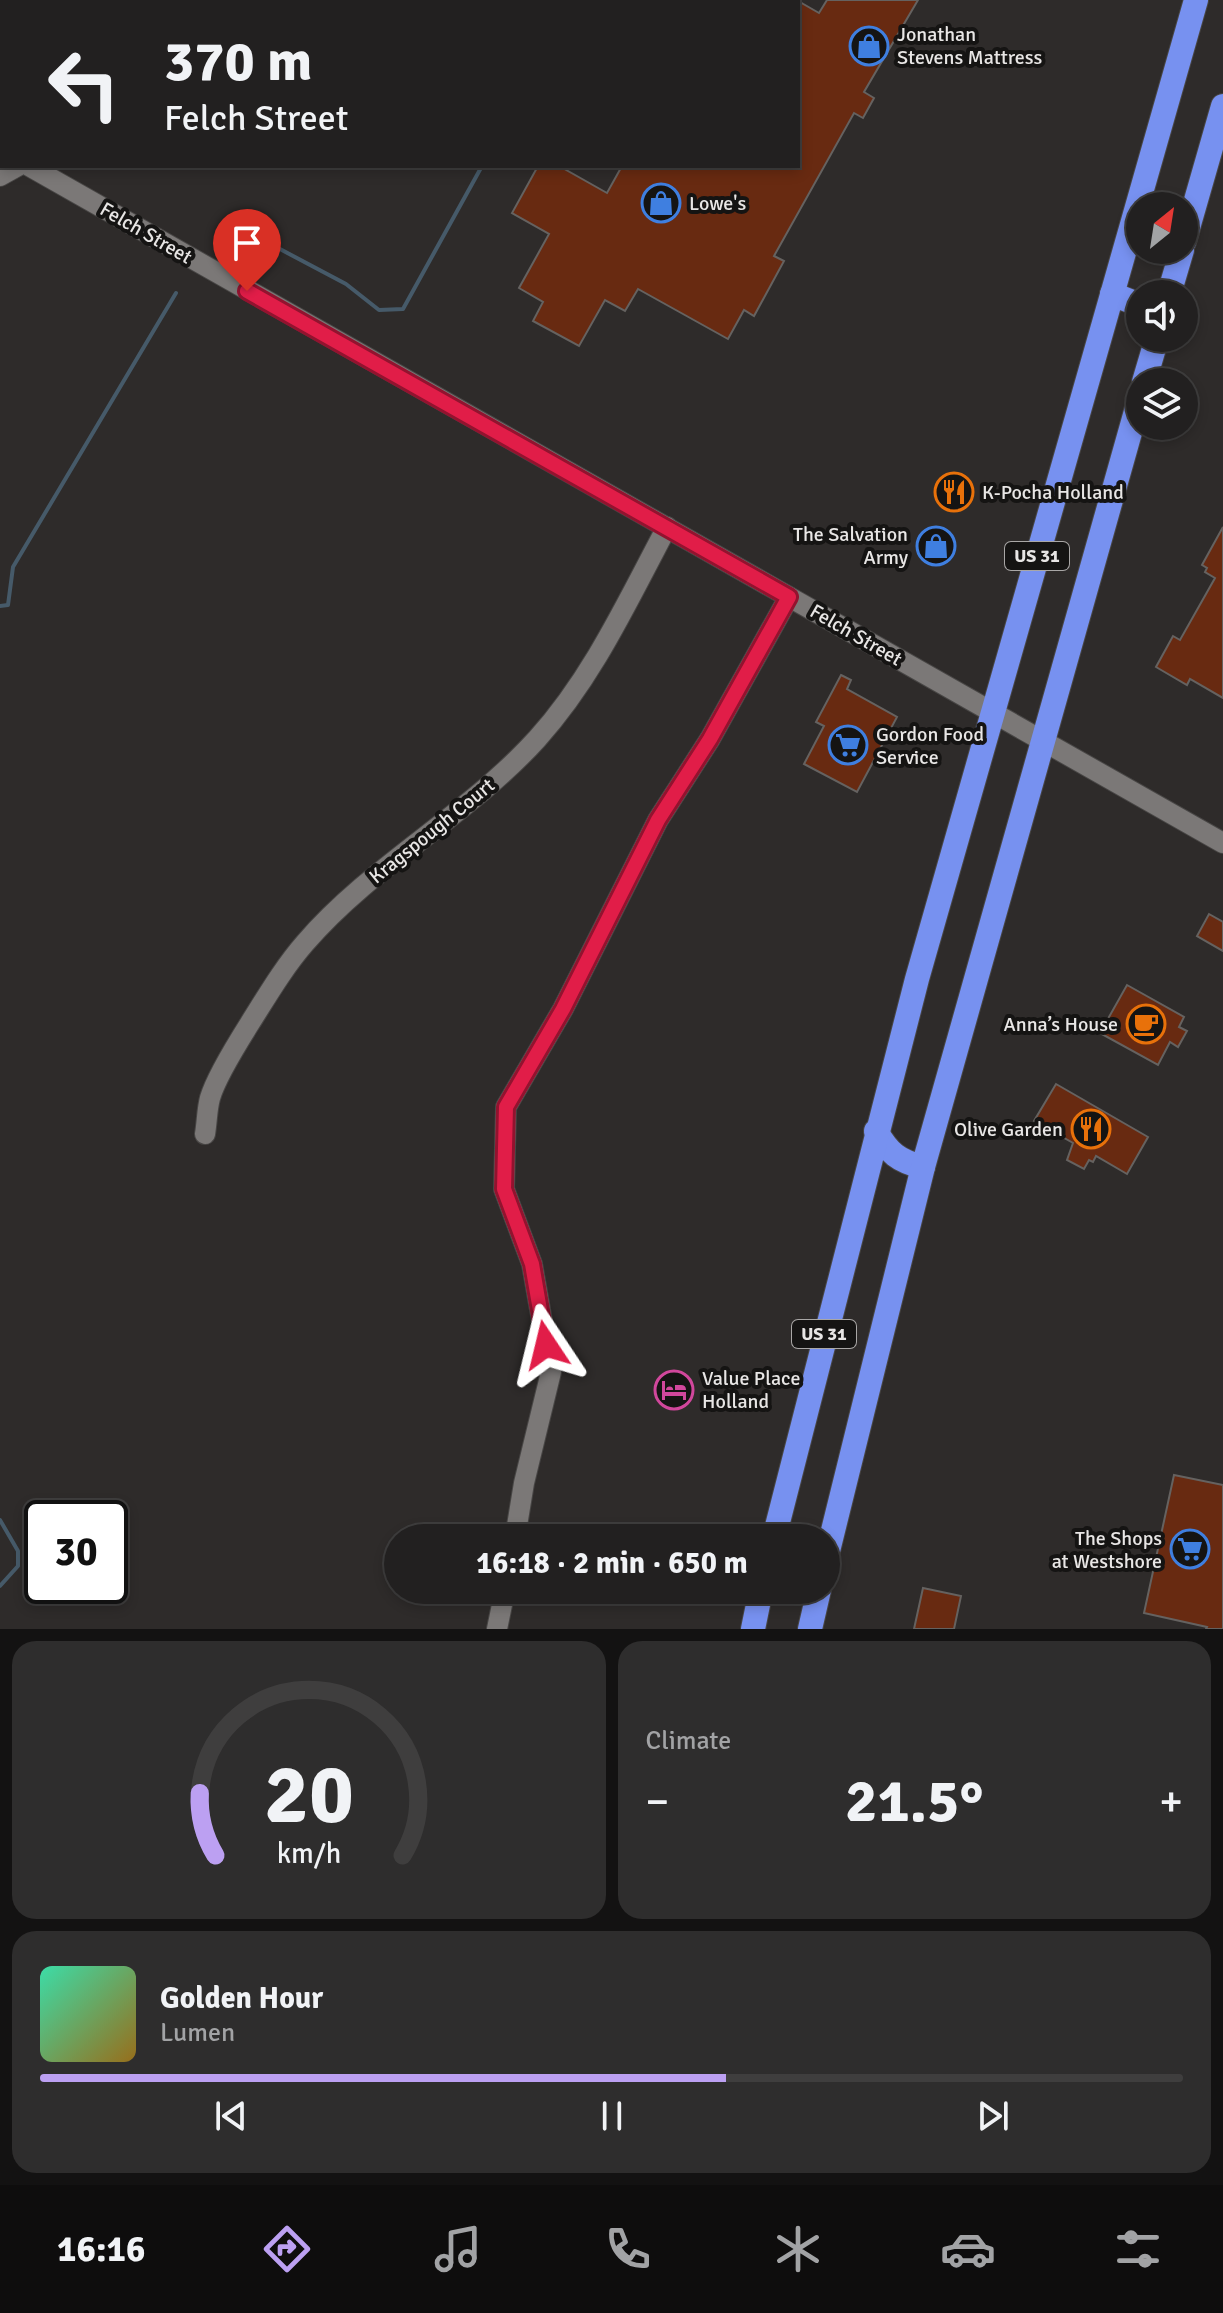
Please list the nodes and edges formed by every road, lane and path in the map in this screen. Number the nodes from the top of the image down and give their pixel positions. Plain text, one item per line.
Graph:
1 (1196, 0) edge
2 (1223, 106) edge
3 (33, 168) edge
4 (1198, 193) edge
5 (1112, 294) junction
6 (1126, 300) edge
7 (1128, 440) edge
8 (667, 527) junction
9 (789, 597) junction
10 (992, 712) junction
11 (1042, 740) junction
12 (1223, 843) edge
13 (876, 1131) junction
14 (205, 1134) dead end
15 (923, 1167) junction
16 (517, 1524) edge
17 (778, 1524) edge
18 (835, 1524) edge
19 (502, 1604) edge
20 (758, 1604) edge
21 (816, 1604) edge
22 (497, 1629) edge
23 (753, 1629) edge
24 (810, 1629) edge

1 - 5 highway, US 31
2 - 4 highway
3 - 8 street, Felch Street
5 - 6 highway
5 - 10 highway, US 31
7 - 11 highway, US 31
8 - 9 street, Felch Street
8 - 14 street, Kragspough Court
9 - 10 street, Felch Street
9 - 16 street
10 - 11 street, Felch Street
10 - 13 highway, US 31
11 - 12 street, Felch Street
11 - 15 highway, US 31
13 - 15 highway
13 - 17 highway, US 31
15 - 18 highway, US 31
19 - 22 street
20 - 23 highway
21 - 24 highway

